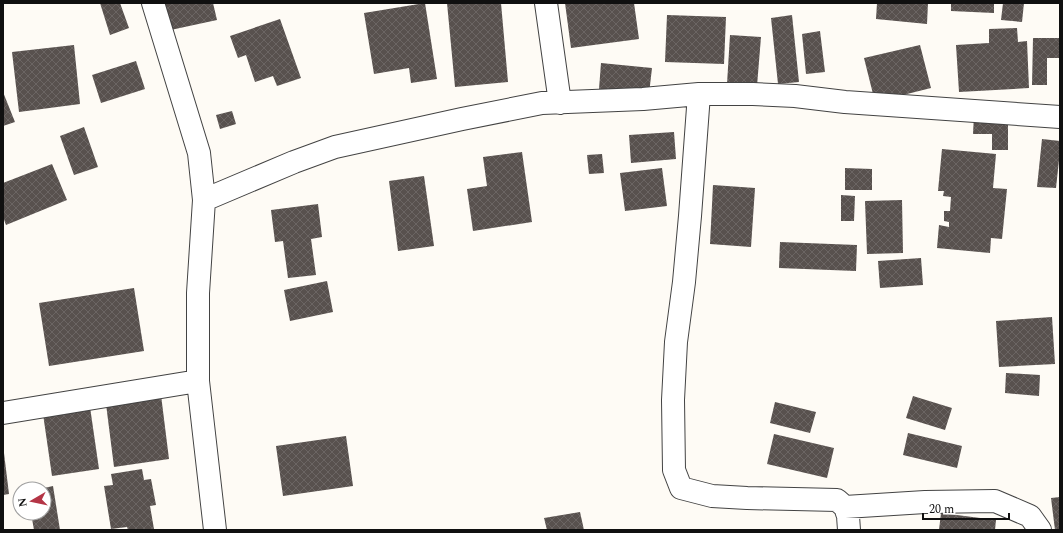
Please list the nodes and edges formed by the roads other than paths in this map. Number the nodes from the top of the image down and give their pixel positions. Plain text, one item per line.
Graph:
1 (153, 3) edge
2 (546, 3) edge
3 (699, 94) junction
4 (560, 103) junction
5 (1060, 117) edge
6 (204, 200) junction
7 (198, 381) junction
8 (3, 413) edge
9 (845, 507) junction
10 (215, 530) edge
11 (849, 530) edge
12 (1040, 530) edge

1 - 6 street
2 - 4 street
3 - 4 street
3 - 5 street
3 - 9 street
4 - 6 street
6 - 7 street
7 - 8 street
7 - 10 street
9 - 11 street
9 - 12 street

